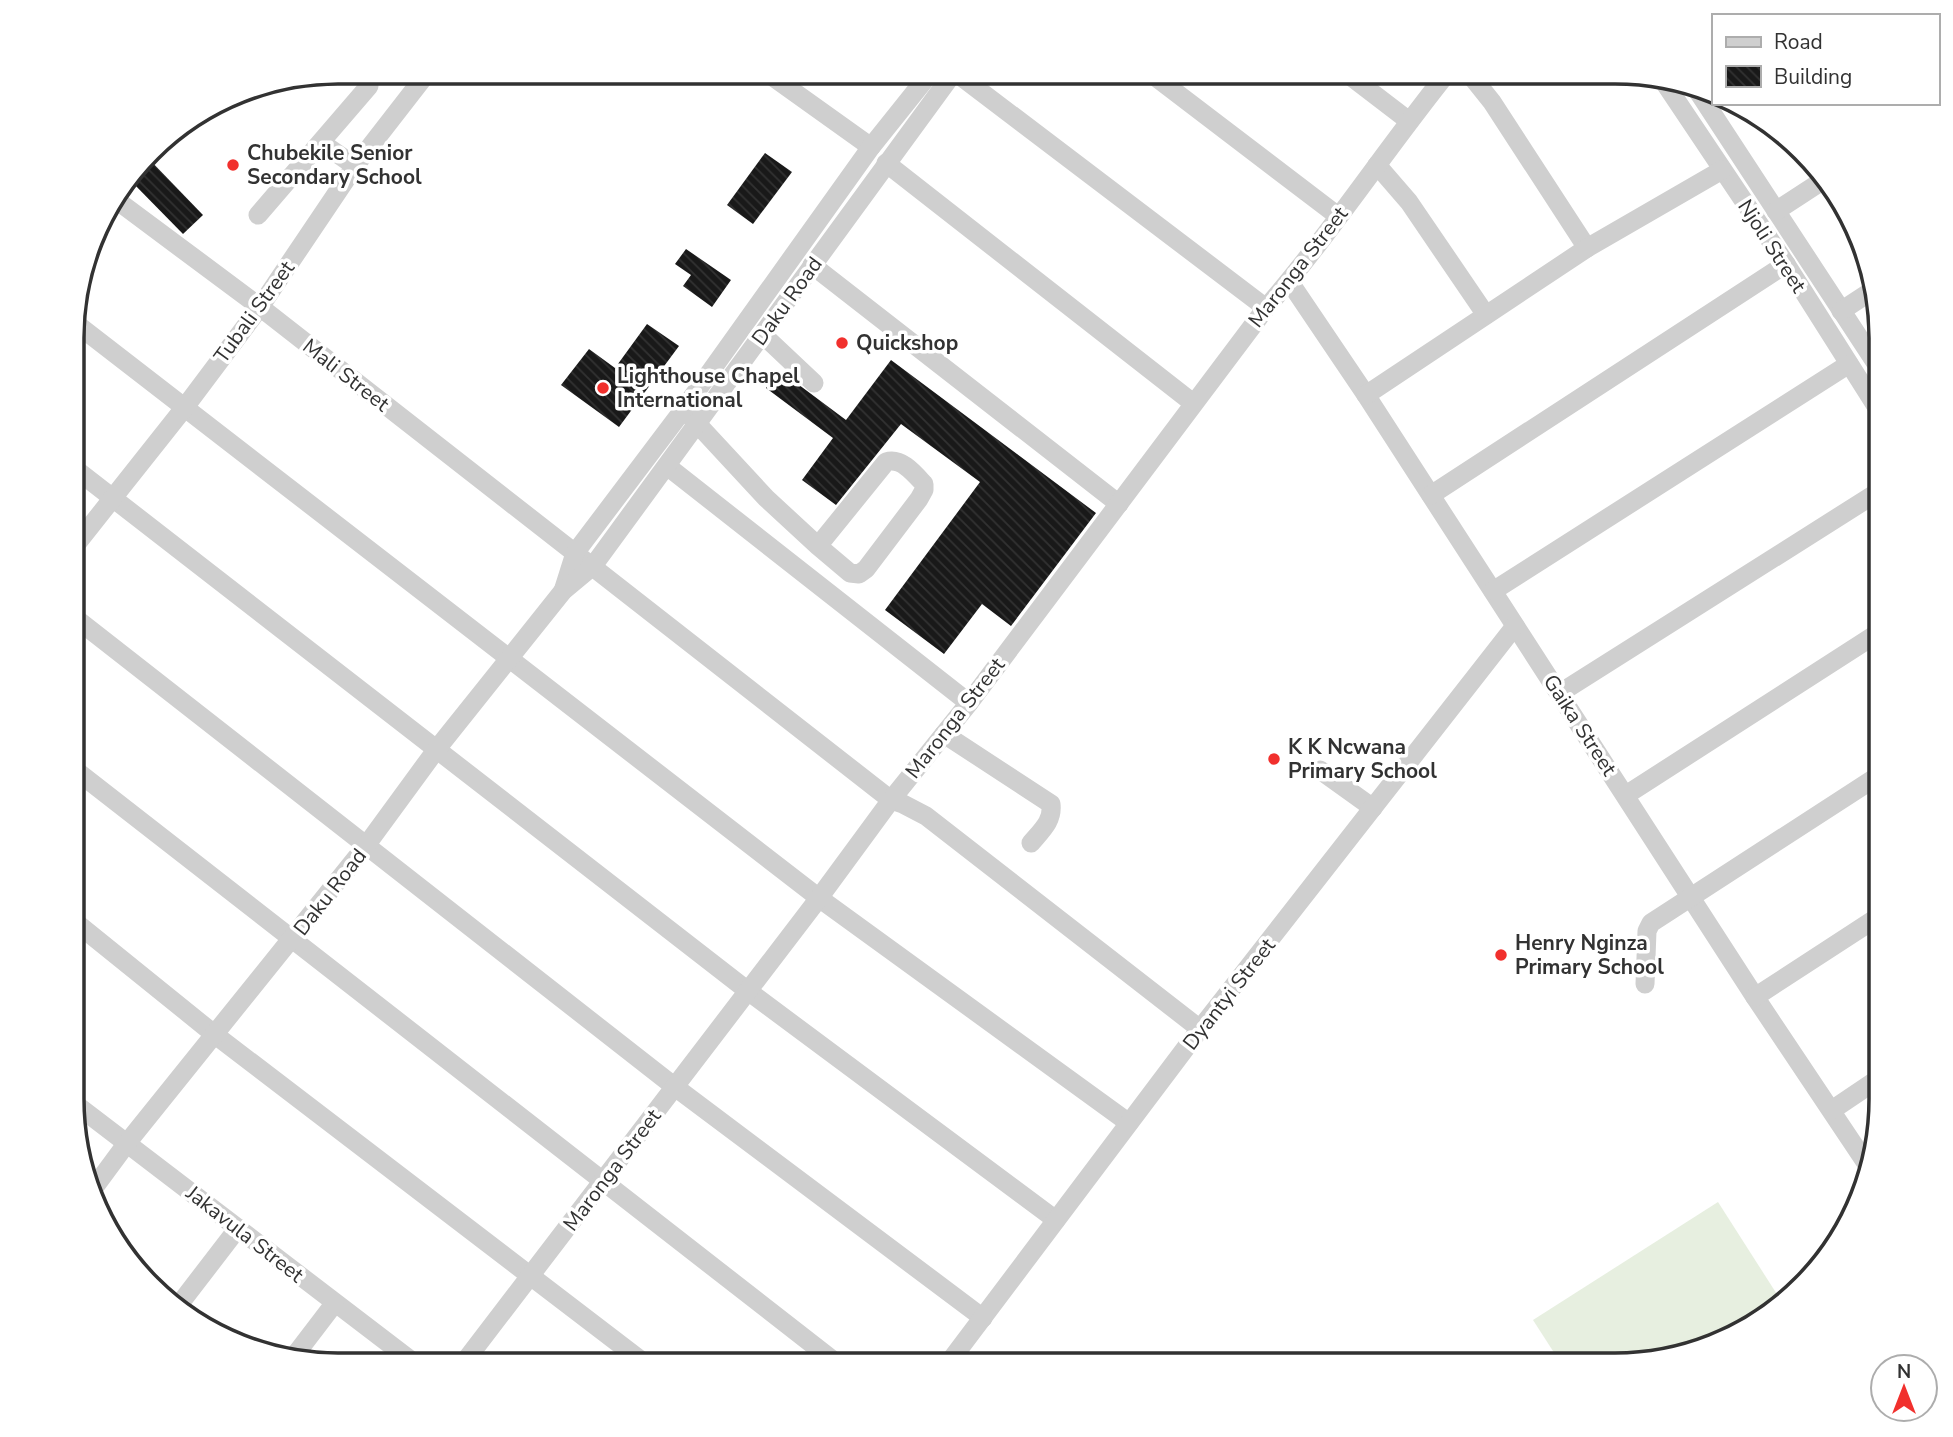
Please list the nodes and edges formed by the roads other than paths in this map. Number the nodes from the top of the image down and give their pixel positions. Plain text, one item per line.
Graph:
1 (419, 84) edge
2 (783, 84) edge
3 (921, 84) edge
4 (946, 84) edge
5 (971, 84) edge
6 (1165, 84) edge
7 (1361, 84) edge
8 (1438, 84) edge
9 (1478, 84) edge
10 (369, 86) dead end
11 (1669, 90) edge
12 (1710, 103) edge
13 (1409, 121) junction
14 (322, 143) junction
15 (871, 147) junction
16 (886, 163) junction
17 (1377, 165) junction
18 (355, 166) junction
19 (1723, 170) junction
20 (1818, 184) edge
21 (122, 204) edge
22 (1776, 211) junction
23 (258, 215) dead end
24 (1338, 216) junction
25 (1587, 248) junction
26 (1786, 264) junction
27 (813, 265) junction
28 (1289, 281) junction
29 (1865, 295) edge
30 (260, 307) junction
31 (1266, 308) junction
32 (1841, 311) junction
33 (1486, 315) junction
34 (84, 330) edge
35 (763, 335) junction
36 (1869, 353) edge
37 (1849, 364) junction
38 (814, 383) dead end
39 (1366, 395) junction
40 (1869, 395) edge
41 (1193, 403) junction
42 (186, 407) junction
43 (691, 416) junction
44 (667, 466) junction
45 (84, 475) edge
46 (1431, 495) junction
47 (114, 497) junction
48 (1869, 498) edge
49 (1119, 504) junction
50 (84, 534) edge
51 (818, 546) junction
52 (575, 553) junction
53 (593, 566) junction
54 (563, 591) junction
55 (1493, 591) junction
56 (84, 625) edge
57 (1515, 626) junction
58 (1869, 639) edge
59 (510, 657) junction
60 (1560, 693) junction
61 (969, 703) junction
62 (944, 734) junction
63 (436, 751) junction
64 (1320, 770) dead end
65 (84, 777) edge
66 (1869, 782) edge
67 (1626, 795) junction
68 (891, 800) junction
69 (1373, 808) junction
70 (1031, 843) dead end
71 (365, 847) junction
72 (1693, 897) junction
73 (819, 898) junction
74 (1869, 923) edge
75 (84, 929) edge
76 (292, 940) junction
77 (1645, 984) dead end
78 (748, 991) junction
79 (1755, 997) junction
80 (1200, 1030) junction
81 (215, 1034) junction
82 (1869, 1085) edge
83 (675, 1087) junction
84 (1832, 1110) junction
85 (85, 1111) edge
86 (1129, 1124) junction
87 (127, 1143) junction
88 (1862, 1157) edge
89 (603, 1181) junction
90 (98, 1183) edge
91 (1056, 1220) junction
92 (238, 1228) junction
93 (531, 1275) junction
94 (182, 1300) edge
95 (334, 1304) junction
96 (983, 1318) junction
97 (299, 1350) edge
98 (400, 1353) edge
99 (471, 1353) edge
100 (632, 1353) edge
101 (824, 1353) edge
102 (956, 1353) edge

1 - 18 street, Tubali Street
2 - 15 street
3 - 15 street, Daku Road
4 - 16 street, Daku Road
5 - 31 street
6 - 24 street
7 - 13 street
8 - 13 street, Maronga Street
9 - 25 street
10 - 14 street
11 - 19 street, Njoli Street
12 - 22 street, Njoli Street
13 - 17 street, Maronga Street
14 - 18 street
14 - 23 street
15 - 43 street, Daku Road
16 - 27 street, Daku Road
16 - 41 street
17 - 24 street, Maronga Street
17 - 33 street
18 - 30 street, Tubali Street
19 - 25 street
19 - 26 street, Njoli Street
20 - 22 street
21 - 30 street, Mali Street
22 - 32 street, Njoli Street
24 - 28 street, Maronga Street
25 - 33 street
26 - 37 street, Njoli Street
26 - 46 street
27 - 35 street, Daku Road
27 - 49 street
28 - 31 street, Maronga Street
28 - 39 street, Gaika Street
29 - 32 street
30 - 42 street, Tubali Street
30 - 52 street, Mali Street
31 - 41 street, Maronga Street
32 - 36 street, Njoli Street
33 - 39 street
34 - 42 street
35 - 38 street
35 - 43 street, Daku Road
37 - 40 street, Njoli Street
37 - 55 street
39 - 46 street, Gaika Street
41 - 49 street, Maronga Street
42 - 47 street, Tubali Street
42 - 59 street
43 - 44 street, Daku Road
43 - 51 street
43 - 52 street, Daku Road
44 - 53 street, Daku Road
44 - 61 street
45 - 47 street
46 - 55 street, Gaika Street
47 - 50 street, Tubali Street
47 - 63 street
48 - 60 street
49 - 61 street, Maronga Street
51 - 51 street
52 - 53 street, Mali Street
52 - 54 street, Daku Road
53 - 54 street, Daku Road
53 - 68 street, Mali Street
54 - 59 street, Daku Road
55 - 57 street, Gaika Street
56 - 71 street
57 - 60 street, Gaika Street
57 - 69 street, Dyantyi Street
58 - 67 street
59 - 63 street, Daku Road
59 - 73 street
60 - 67 street, Gaika Street
61 - 62 street, Maronga Street
62 - 68 street, Maronga Street
62 - 70 street
63 - 71 street, Daku Road
63 - 78 street
64 - 69 street
65 - 76 street
66 - 72 street
67 - 72 street, Gaika Street
68 - 73 street, Maronga Street
68 - 80 street, Mali Street
69 - 80 street, Dyantyi Street
71 - 76 street, Daku Road
71 - 83 street
72 - 77 street
72 - 79 street, Gaika Street
73 - 78 street, Maronga Street
73 - 86 street
74 - 79 street
75 - 81 street
76 - 81 street, Daku Road
76 - 89 street
78 - 83 street, Maronga Street
78 - 91 street
79 - 84 street, Gaika Street
80 - 86 street, Dyantyi Street
81 - 87 street, Daku Road
81 - 93 street
82 - 84 street
83 - 89 street, Maronga Street
83 - 96 street
84 - 88 street, Gaika Street
85 - 87 street, Jakavula Street
86 - 91 street, Dyantyi Street
87 - 90 street, Daku Road
87 - 92 street, Jakavula Street
89 - 93 street, Maronga Street
89 - 101 street
91 - 96 street, Dyantyi Street
92 - 94 street
92 - 95 street, Jakavula Street
93 - 99 street, Maronga Street
93 - 100 street
95 - 97 street
95 - 98 street, Jakavula Street
96 - 102 street, Dyantyi Street

